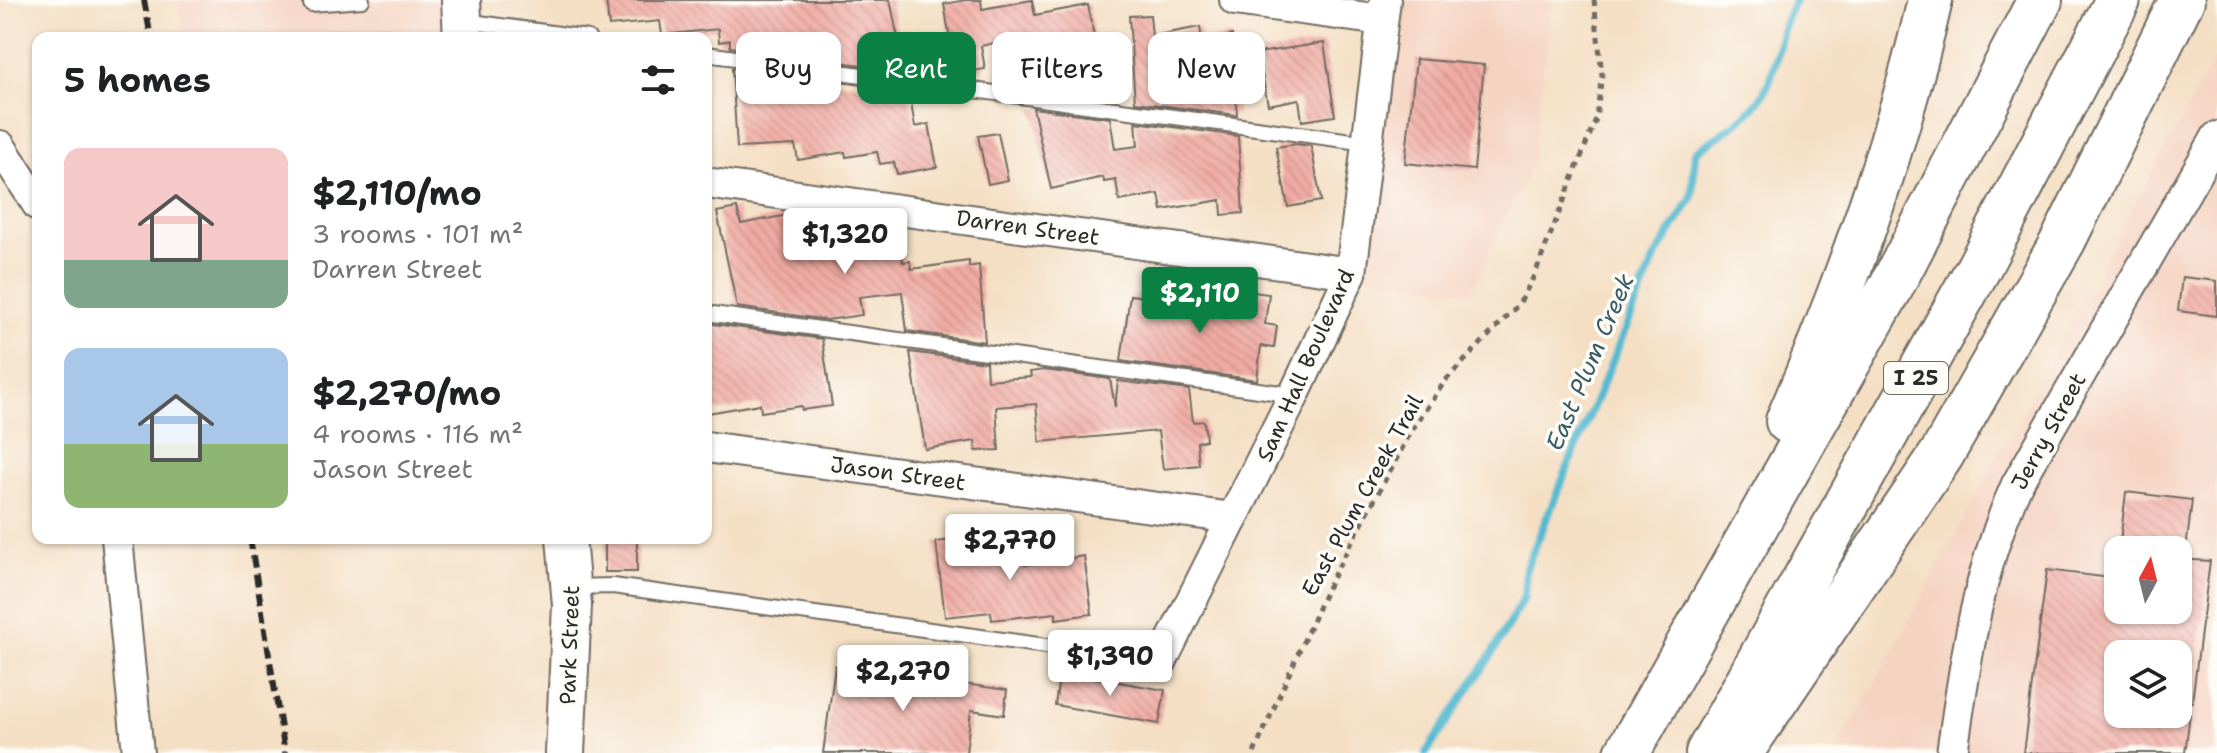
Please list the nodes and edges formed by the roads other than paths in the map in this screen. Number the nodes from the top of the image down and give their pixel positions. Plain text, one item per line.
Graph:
1 (362, 0) edge
2 (1235, 0) edge
3 (1930, 0) edge
4 (2040, 0) edge
5 (2118, 0) edge
6 (2182, 0) edge
7 (311, 4) dead end
8 (1384, 10) edge
9 (462, 20) edge
10 (546, 32) edge
11 (712, 55) edge
12 (2217, 137) edge
13 (1367, 143) junction
14 (0, 146) edge
15 (712, 184) edge
16 (32, 196) edge
17 (1351, 273) junction
18 (712, 314) edge
19 (1294, 395) junction
20 (712, 448) edge
21 (1233, 518) junction
22 (118, 544) edge
23 (567, 544) edge
24 (572, 587) junction
25 (1161, 662) joint
26 (1666, 684) junction
27 (138, 753) edge
28 (565, 753) edge
29 (1627, 753) edge
30 (1708, 753) edge
31 (1740, 753) edge
32 (1952, 753) edge

1 - 7 lane
2 - 8 street
3 - 26 highway
4 - 26 highway, I 25
5 - 30 highway, I 25
6 - 31 highway
8 - 13 street, Sam Hall Boulevard
9 - 10 lane
11 - 13 lane
12 - 32 street, Jerry Street
13 - 17 street, Sam Hall Boulevard
14 - 16 street
15 - 17 street, Darren Street
17 - 19 street, Sam Hall Boulevard
18 - 19 lane
19 - 21 street, Sam Hall Boulevard
20 - 21 street, Jason Street
21 - 25 street, Sam Hall Boulevard
22 - 27 street
23 - 24 street, Park Street
24 - 25 lane
24 - 28 street, Park Street
26 - 29 highway, I 25

